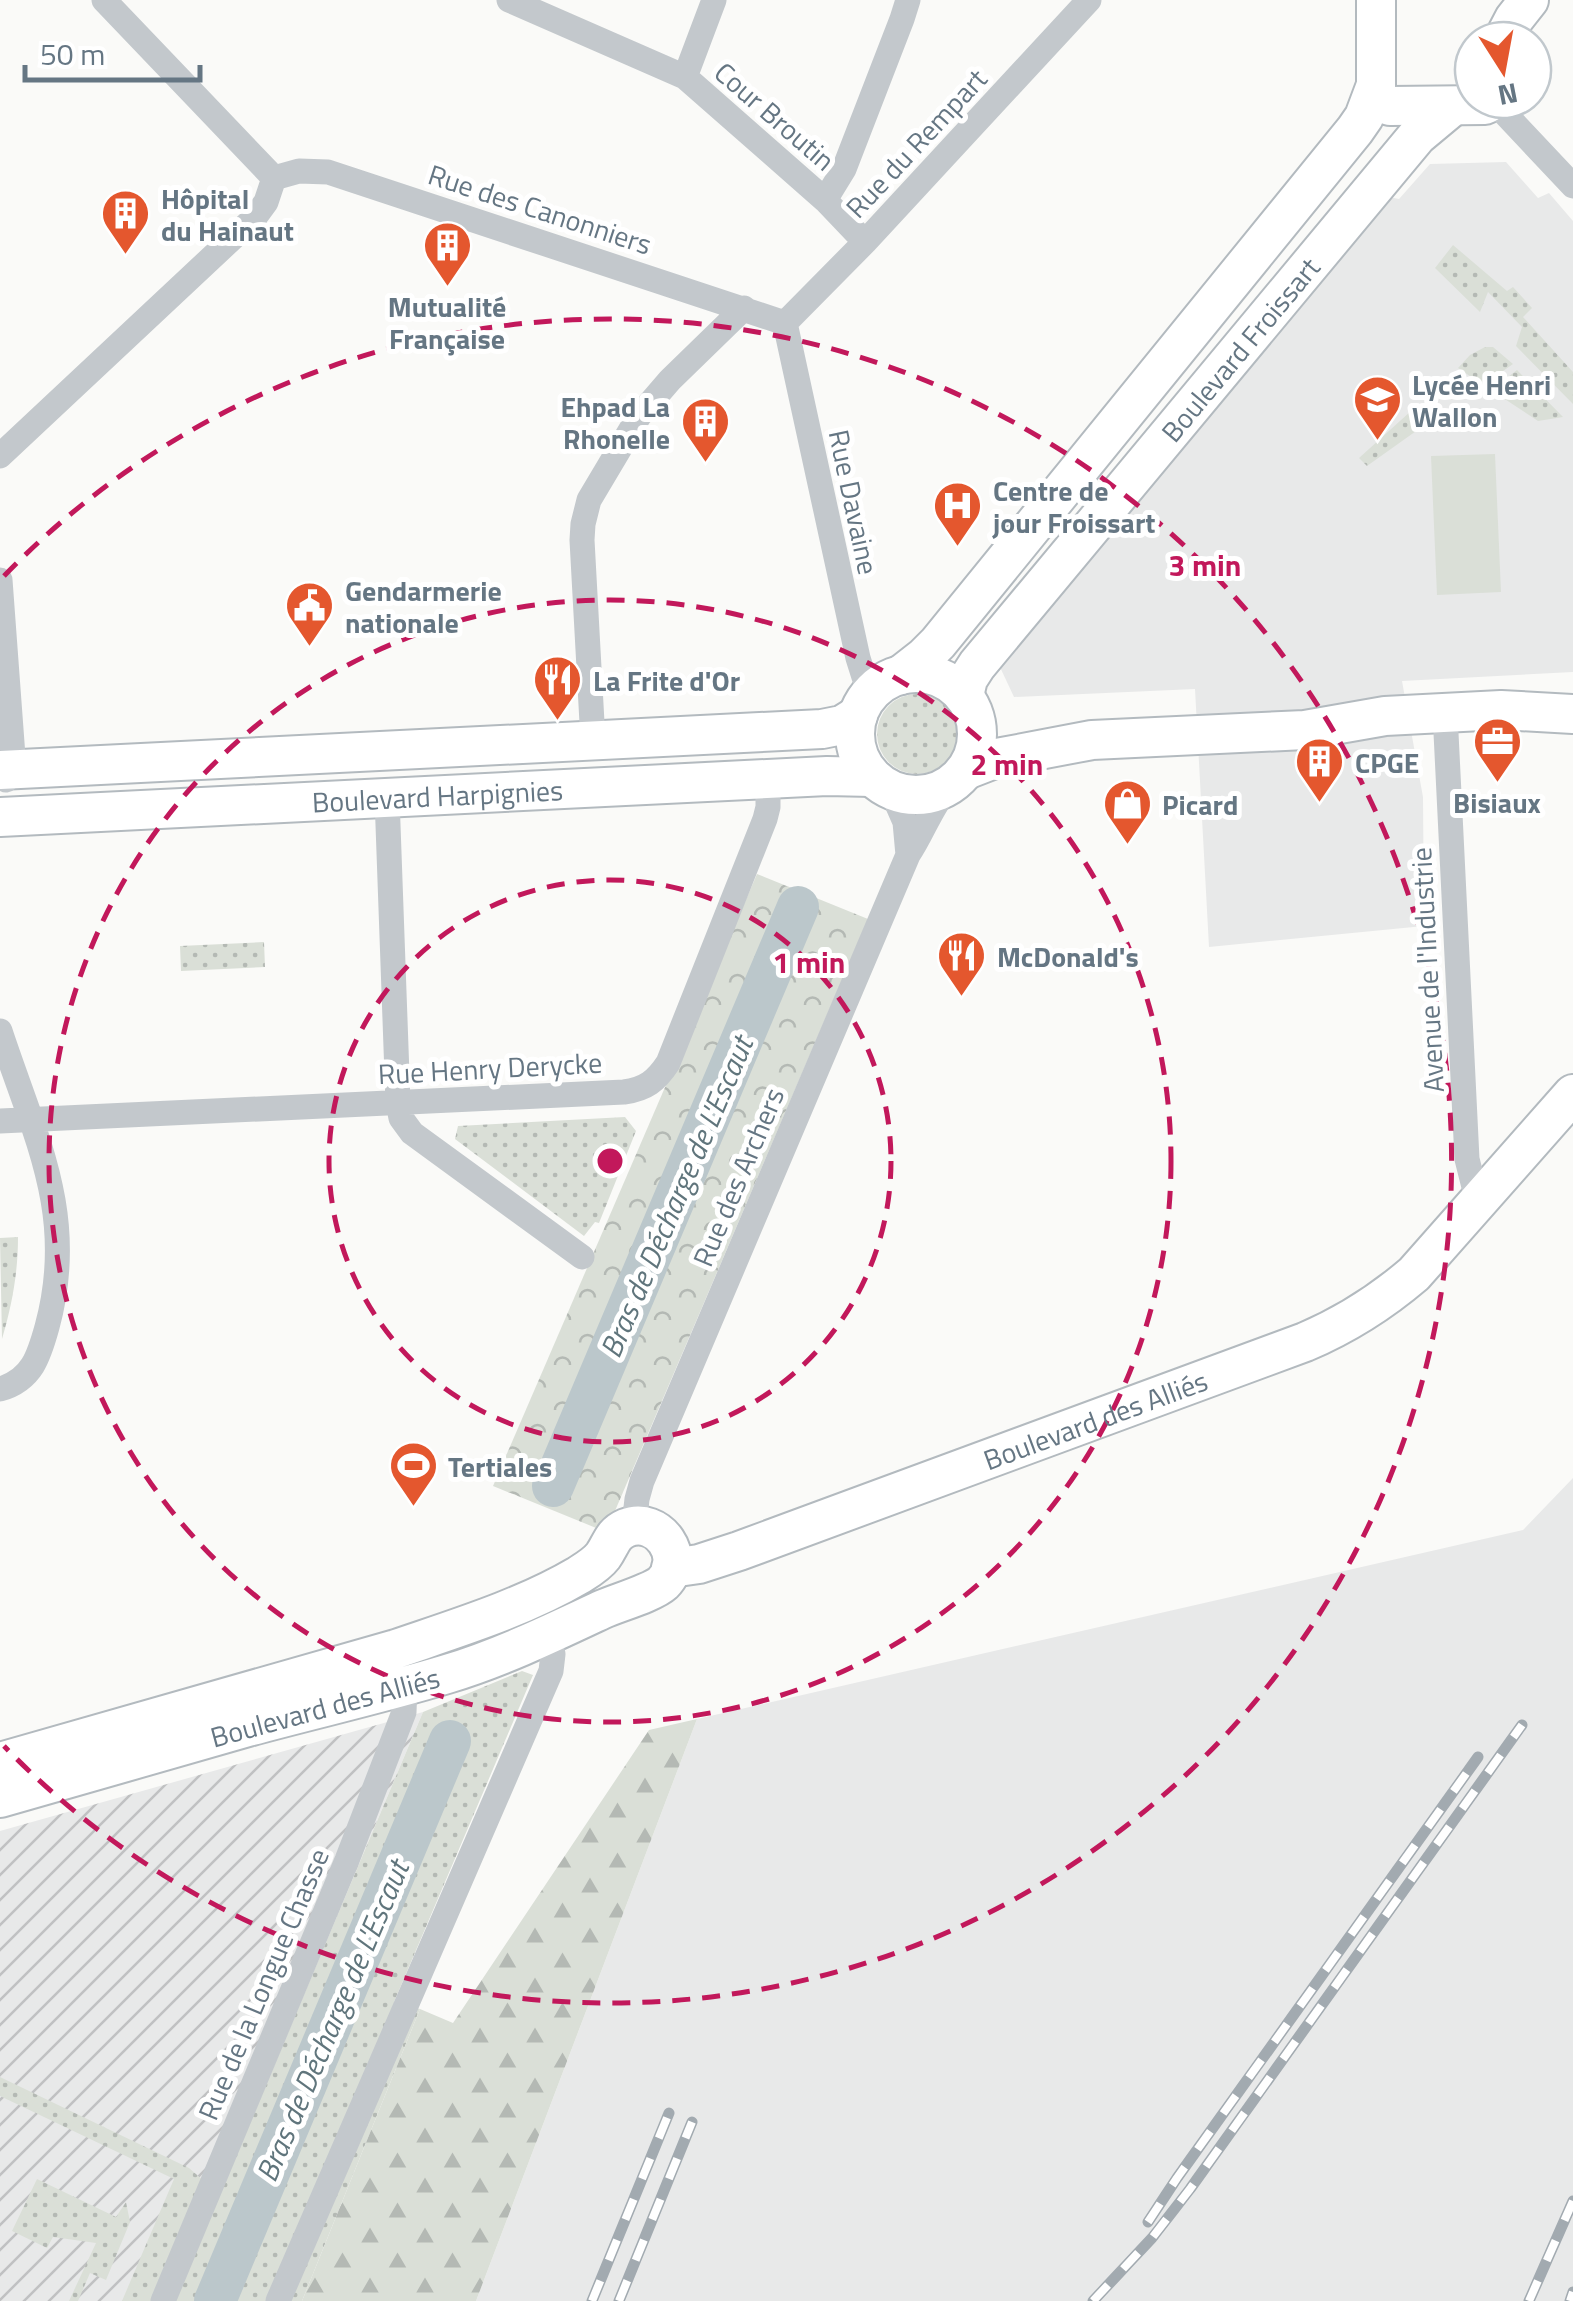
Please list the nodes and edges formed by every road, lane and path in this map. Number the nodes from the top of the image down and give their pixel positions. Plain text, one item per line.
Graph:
1 (104, 0) edge
2 (510, 0) edge
3 (714, 0) edge
4 (908, 0) edge
5 (1089, 0) edge
6 (1376, 0) edge
7 (685, 77) junction
8 (1376, 85) junction
9 (1453, 106) joint
10 (1512, 120) edge
11 (274, 178) junction
12 (1573, 186) edge
13 (825, 200) junction
14 (865, 242) junction
15 (744, 308) junction
16 (784, 323) junction
17 (0, 456) edge
18 (0, 580) edge
19 (878, 693) junction
20 (969, 707) junction
21 (1573, 717) edge
22 (1306, 730) junction
23 (1446, 733) junction
24 (1092, 740) junction
25 (594, 741) junction
26 (5, 776) edge
27 (768, 778) junction
28 (957, 778) junction
29 (882, 784) junction
30 (387, 797) junction
31 (0, 817) edge
32 (908, 855) junction
33 (0, 1030) edge
34 (1573, 1094) edge
35 (398, 1102) junction
36 (32, 1120) junction
37 (0, 1121) edge
38 (1478, 1203) junction
39 (582, 1257) dead end
40 (0, 1390) edge
41 (634, 1526) junction
42 (606, 1553) junction
43 (671, 1568) junction
44 (642, 1593) junction
45 (548, 1636) junction
46 (405, 1686) junction
47 (0, 1762) edge
48 (0, 1798) edge
49 (163, 2301) edge
50 (278, 2301) edge

1 - 11 street
2 - 7 street, Cour Broutin
3 - 7 street
4 - 13 street
5 - 14 street, Rue du Rempart
6 - 8 main road
7 - 13 street, Cour Broutin
8 - 9 main road
8 - 19 main road, Boulevard Froissart
9 - 20 main road, Boulevard Froissart
10 - 12 street
11 - 15 street, Rue des Canonniers
11 - 17 street
13 - 14 street, Cour Broutin
14 - 16 street, Rue du Rempart
15 - 16 street, Rue des Canonniers
15 - 25 street
16 - 19 street, Rue Davaine
18 - 26 street
19 - 20 main road, Boulevard Harpignies
19 - 25 main road, Boulevard Harpignies
19 - 29 main road
20 - 24 main road, Boulevard Harpignies
20 - 28 main road
21 - 22 main road, Boulevard Harpignies
21 - 23 main road, Boulevard Harpignies
22 - 23 main road, Boulevard Harpignies
22 - 24 main road, Boulevard Harpignies
23 - 38 street, Avenue de l'Industrie
24 - 28 main road, Boulevard Harpignies
25 - 26 main road, Boulevard Harpignies
27 - 29 main road, Boulevard Harpignies
27 - 30 main road, Boulevard Harpignies
27 - 35 street, Rue Henry Derycke
28 - 29 main road, Boulevard Harpignies
28 - 32 street, Rue des Archers
29 - 32 street
30 - 31 main road, Boulevard Harpignies
30 - 35 street
32 - 41 street, Rue des Archers
33 - 36 street
34 - 38 main road, Boulevard des Alliés
35 - 36 street, Rue Henry Derycke
35 - 39 street
36 - 37 street, Rue Henry Derycke
36 - 40 street
38 - 43 main road, Boulevard des Alliés
41 - 42 main road, Boulevard des Alliés
41 - 43 main road
42 - 44 main road
42 - 47 main road, Boulevard des Alliés
43 - 44 main road, Boulevard des Alliés
44 - 45 main road, Boulevard des Alliés
45 - 46 main road, Boulevard des Alliés
45 - 50 street
46 - 48 main road, Boulevard des Alliés
46 - 49 street, Rue de la Longue Chasse

